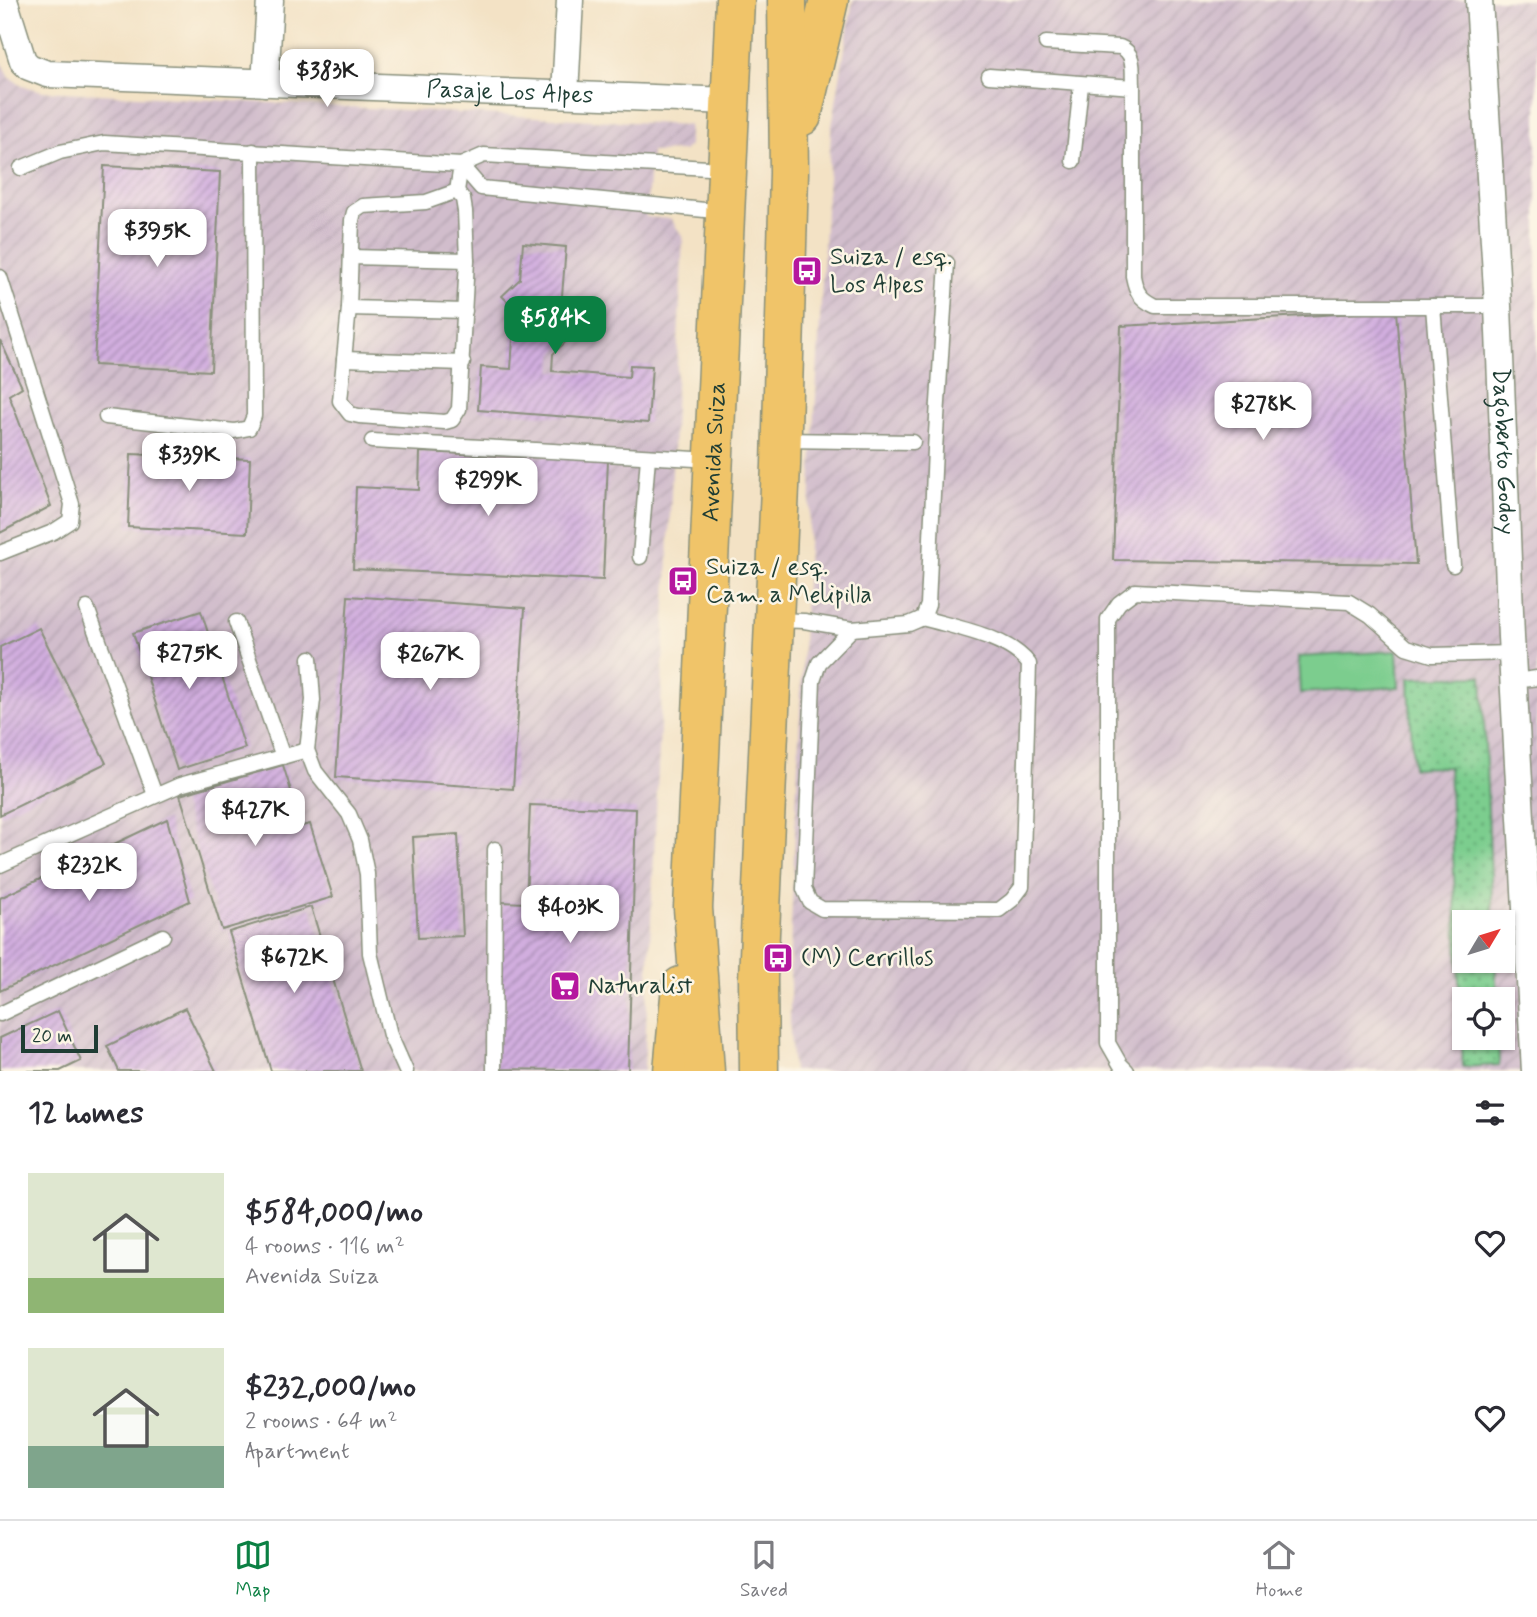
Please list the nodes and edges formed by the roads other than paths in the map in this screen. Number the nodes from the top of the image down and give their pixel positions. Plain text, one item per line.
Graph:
1 (4, 0) edge
2 (270, 0) edge
3 (570, 0) edge
4 (735, 0) edge
5 (787, 0) edge
6 (829, 0) edge
7 (1479, 0) edge
8 (1045, 43) dead end
9 (989, 76) dead end
10 (265, 83) junction
11 (1081, 85) junction
12 (1133, 87) junction
13 (565, 94) junction
14 (730, 101) junction
15 (253, 151) junction
16 (1073, 161) dead end
17 (461, 164) junction
18 (21, 168) dead end
19 (727, 169) junction
20 (789, 173) junction
21 (457, 191) junction
22 (725, 212) junction
23 (351, 257) junction
24 (467, 260) junction
25 (947, 263) dead end
26 (0, 277) edge
27 (1433, 306) junction
28 (1498, 306) junction
29 (349, 308) junction
30 (465, 311) junction
31 (344, 359) junction
32 (463, 363) junction
33 (106, 418) dead end
34 (781, 440) junction
35 (372, 442) dead end
36 (912, 442) dead end
37 (648, 457) junction
38 (714, 460) junction
39 (0, 553) edge
40 (640, 557) dead end
41 (1453, 565) dead end
42 (88, 608) dead end
43 (923, 618) junction
44 (774, 620) junction
45 (236, 622) dead end
46 (852, 629) junction
47 (1512, 653) junction
48 (310, 658) dead end
49 (1526, 680) edge
50 (307, 750) junction
51 (283, 757) junction
52 (155, 795) junction
53 (495, 849) dead end
54 (0, 865) edge
55 (693, 908) junction
56 (163, 936) dead end
57 (0, 1014) edge
58 (406, 1071) edge
59 (494, 1071) edge
60 (673, 1071) edge
61 (705, 1071) edge
62 (759, 1071) edge
63 (1127, 1071) edge
64 (1535, 1071) edge

1 - 10 street, Pasaje Los Alpes
2 - 10 street
3 - 13 street
4 - 14 main road, Avenida Suiza
5 - 20 main road
6 - 20 main road
7 - 28 street, Dagoberto Godoy
8 - 12 lane
9 - 11 lane
10 - 13 street, Pasaje Los Alpes
11 - 12 lane
11 - 16 lane
12 - 27 lane
13 - 14 street, Pasaje Los Alpes
14 - 19 main road, Avenida Suiza
15 - 17 lane
15 - 18 lane
15 - 33 lane
17 - 19 lane
17 - 21 lane
17 - 22 lane
19 - 22 main road, Avenida Suiza
20 - 34 main road
21 - 23 lane
21 - 24 lane
22 - 38 main road, Avenida Suiza
23 - 24 lane
23 - 29 lane
24 - 30 lane
25 - 43 lane
26 - 39 lane
27 - 28 lane
27 - 41 lane
28 - 47 street, Dagoberto Godoy
29 - 30 lane
29 - 31 lane
30 - 32 lane
31 - 32 lane
31 - 32 lane
34 - 36 lane
34 - 44 main road
35 - 37 lane
37 - 38 lane
37 - 40 lane
38 - 55 main road, Avenida Suiza
42 - 52 lane
43 - 46 lane
43 - 46 lane
44 - 46 lane
44 - 62 main road
45 - 51 lane
47 - 49 street, Dagoberto Godoy
47 - 63 lane
48 - 50 lane
49 - 64 street, Dagoberto Godoy
50 - 51 lane
50 - 58 lane
51 - 52 lane
52 - 54 lane
53 - 59 lane
55 - 60 main road
55 - 61 main road, Avenida Suiza
56 - 57 lane

